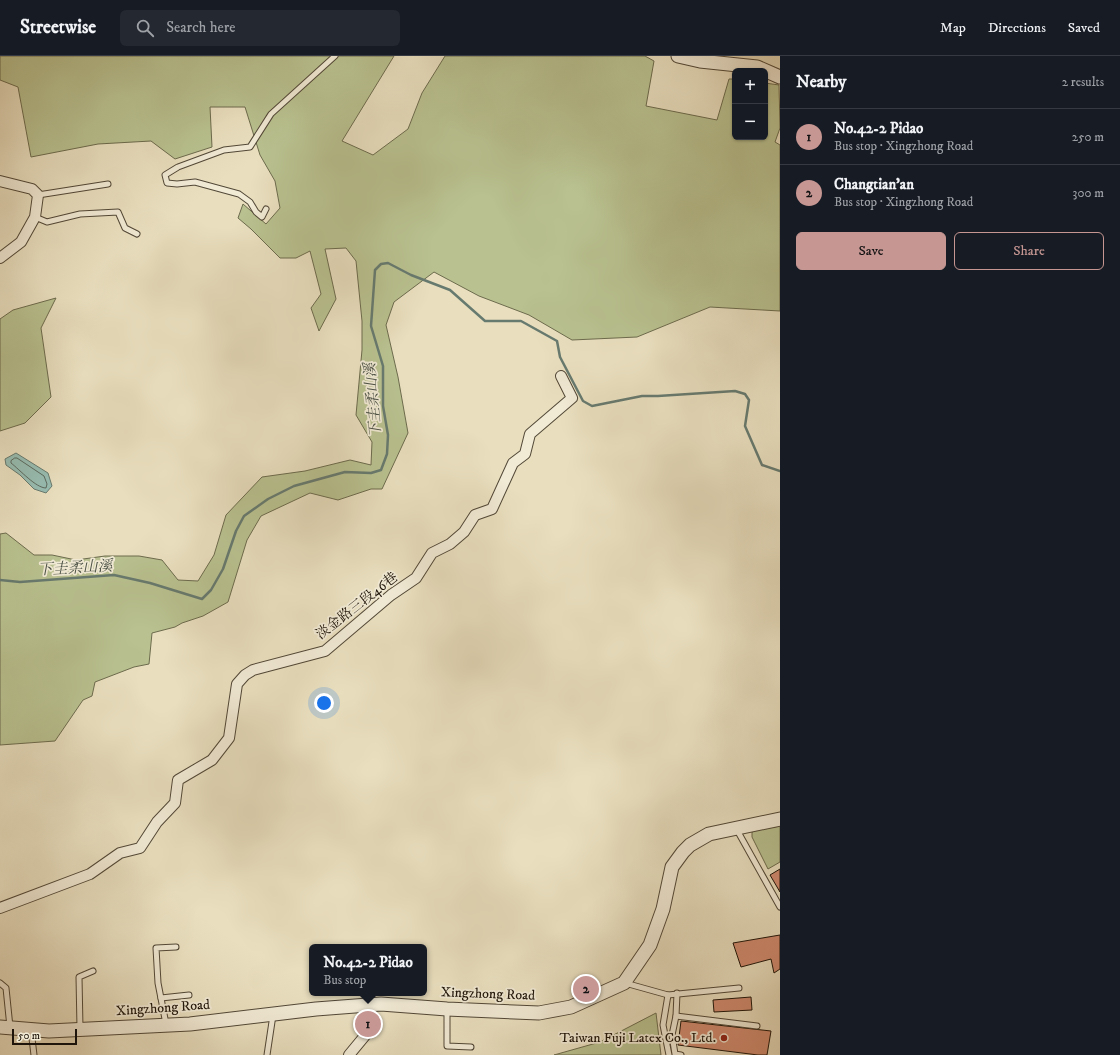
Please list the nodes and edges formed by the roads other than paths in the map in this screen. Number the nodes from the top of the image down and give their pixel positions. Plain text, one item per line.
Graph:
1 (335, 56) edge
2 (678, 56) edge
3 (780, 77) edge
4 (0, 181) edge
5 (108, 184) dead end
6 (38, 195) junction
7 (266, 209) dead end
8 (35, 217) junction
9 (137, 234) dead end
10 (0, 258) edge
11 (561, 376) dead end
12 (780, 819) edge
13 (737, 829) junction
14 (780, 907) edge
15 (0, 908) edge
16 (176, 947) dead end
17 (93, 971) dead end
18 (624, 982) junction
19 (0, 984) edge
20 (739, 988) dead end
21 (677, 993) junction
22 (189, 995) dead end
23 (668, 995) junction
24 (161, 998) junction
25 (365, 1006) junction
26 (447, 1009) junction
27 (273, 1014) junction
28 (676, 1016) junction
29 (166, 1025) junction
30 (757, 1026) dead end
31 (5, 1028) edge
32 (31, 1029) junction
33 (80, 1029) junction
34 (471, 1047) dead end
35 (34, 1055) edge
36 (267, 1055) edge
37 (349, 1055) edge
38 (669, 1055) edge
39 (681, 1055) edge

1 - 7 lane
2 - 3 street
4 - 6 street
5 - 6 lane
6 - 8 street
8 - 9 lane
8 - 10 street
11 - 15 street, 淡金路三段46巷
12 - 13 street
13 - 14 lane
13 - 18 street
16 - 24 lane
17 - 33 lane
18 - 23 lane
18 - 26 street, Xingzhong Road
19 - 31 lane
20 - 21 lane
21 - 23 lane
21 - 28 lane
22 - 24 lane
23 - 38 lane
24 - 29 lane
25 - 26 street, Xingzhong Road
25 - 27 street, Xingzhong Road
25 - 37 street
26 - 34 lane
27 - 29 street, Xingzhong Road
27 - 36 lane
28 - 30 lane
28 - 39 lane
29 - 33 street, Xingzhong Road
31 - 32 street, Xingzhong Road
32 - 33 street, Xingzhong Road
32 - 35 lane

